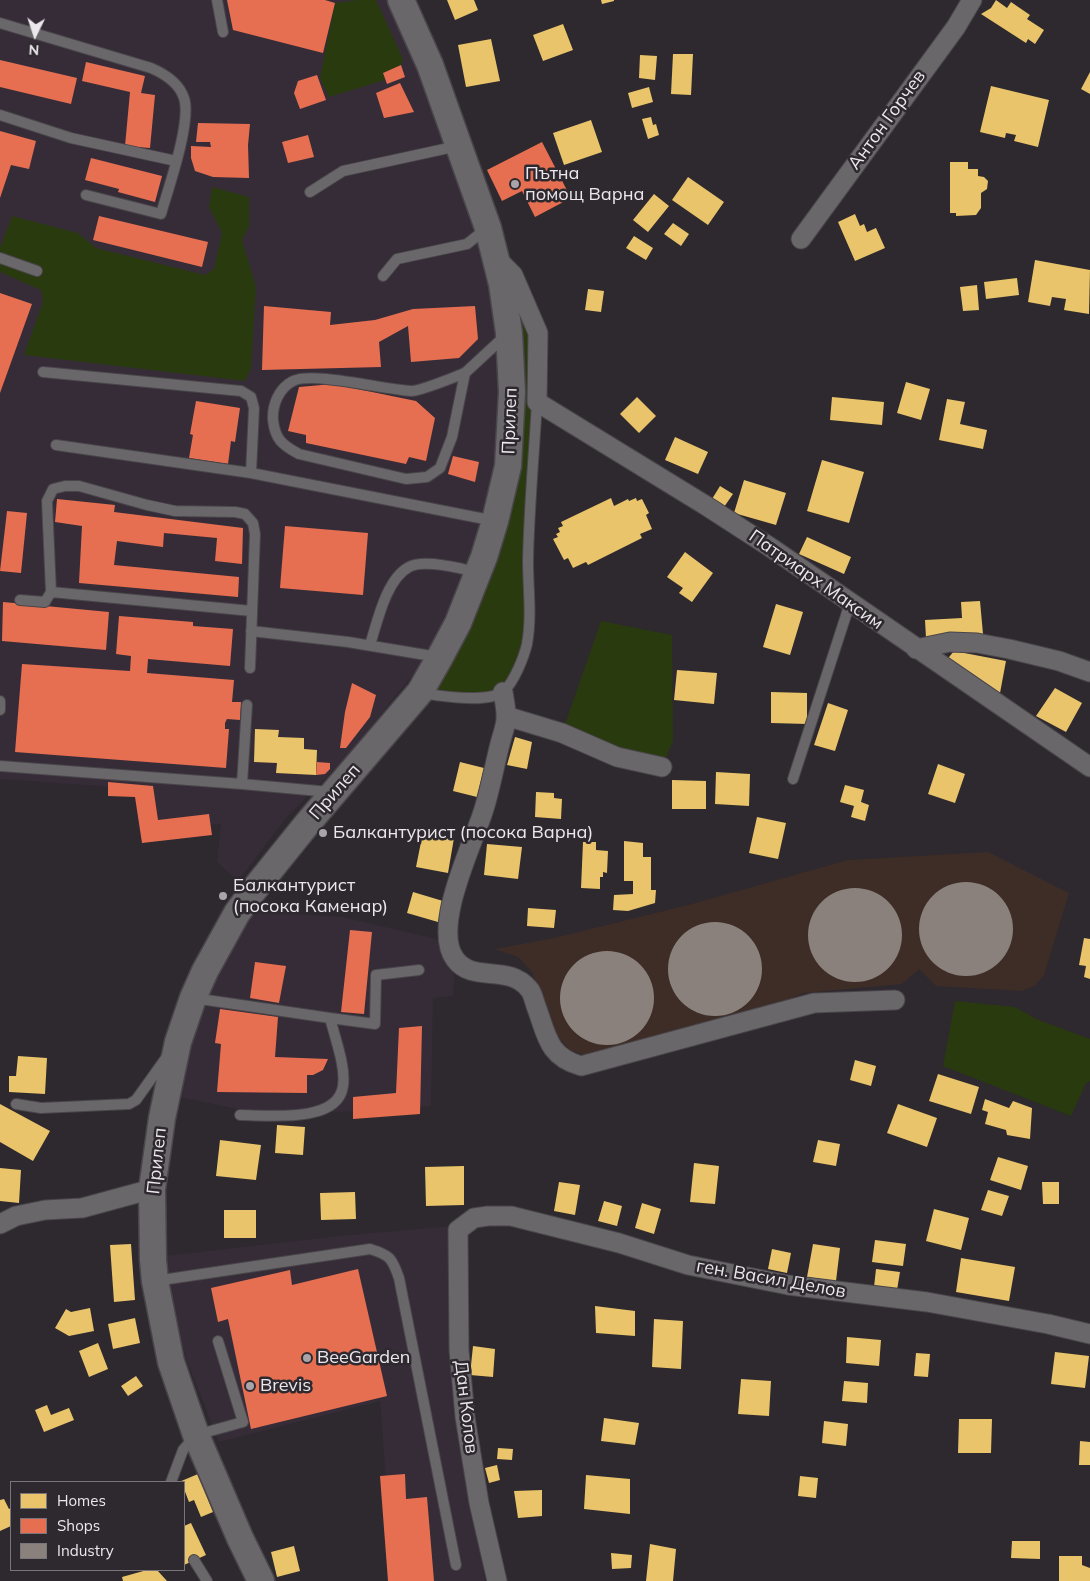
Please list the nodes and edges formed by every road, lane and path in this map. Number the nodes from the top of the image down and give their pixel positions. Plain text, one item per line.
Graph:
1 (217, 0) edge
2 (401, 0) edge
3 (972, 0) edge
4 (0, 24) edge
5 (223, 32) dead end
6 (0, 115) edge
7 (459, 146) junction
8 (176, 161) junction
9 (310, 192) dead end
10 (86, 195) dead end
11 (488, 228) junction
12 (801, 239) dead end
13 (0, 258) edge
14 (496, 258) junction
15 (37, 271) dead end
16 (383, 276) dead end
17 (509, 333) junction
18 (43, 372) dead end
19 (465, 373) junction
20 (537, 402) junction
21 (56, 445) dead end
22 (251, 473) junction
23 (495, 521) junction
24 (478, 574) junction
25 (51, 592) junction
26 (20, 600) dead end
27 (850, 603) junction
28 (252, 612) junction
29 (251, 631) junction
30 (370, 645) junction
31 (916, 649) junction
32 (440, 657) junction
33 (250, 668) dead end
34 (1090, 672) edge
35 (420, 692) junction
36 (502, 692) junction
37 (0, 701) edge
38 (247, 705) dead end
39 (0, 710) edge
40 (506, 716) junction
41 (0, 766) edge
42 (662, 767) dead end
43 (1090, 767) edge
44 (793, 779) dead end
45 (242, 784) junction
46 (335, 792) junction
47 (419, 970) dead end
48 (193, 998) junction
49 (895, 1000) dead end
50 (330, 1018) junction
51 (178, 1042) junction
52 (16, 1104) dead end
53 (240, 1115) dead end
54 (152, 1189) junction
55 (0, 1224) edge
56 (458, 1230) joint
57 (156, 1280) junction
58 (1090, 1334) edge
59 (218, 1341) dead end
60 (196, 1434) junction
61 (172, 1481) edge
62 (194, 1560) dead end
63 (456, 1565) dead end
64 (207, 1581) edge
65 (261, 1581) edge
66 (497, 1581) edge

1 - 5 lane
2 - 7 street, Прилеп
3 - 12 street, Антон Горчев
4 - 8 lane
6 - 8 lane
7 - 9 lane
7 - 11 street, Прилеп
8 - 10 lane
11 - 14 street, Прилеп
11 - 16 lane
13 - 15 lane
14 - 17 street, Прилеп
14 - 20 street
17 - 19 lane
17 - 23 street, Прилеп
18 - 22 lane
19 - 19 lane
20 - 27 street, Патриарх Максим
20 - 36 lane
21 - 22 lane
22 - 23 lane
23 - 24 street, Прилеп
24 - 30 lane
24 - 32 street, Прилеп
25 - 26 lane
25 - 28 lane
25 - 28 lane
27 - 31 street, Патриарх Максим
27 - 44 lane
28 - 29 lane
29 - 30 lane
29 - 33 lane
30 - 32 lane
31 - 34 street
31 - 43 street, Патриарх Максим
32 - 35 street, Прилеп
35 - 36 lane
35 - 46 street, Прилеп
36 - 40 street
37 - 39 lane
38 - 45 lane
40 - 42 street
40 - 49 street
41 - 45 lane
45 - 46 lane
46 - 48 street, Прилеп
47 - 50 lane
48 - 50 lane
48 - 51 street, Прилеп
50 - 53 lane
51 - 52 lane
51 - 54 street, Прилеп
54 - 55 street
54 - 57 street, Прилеп
56 - 58 street, ген. Васил Делов
56 - 66 street, Дан Колов
57 - 60 street, Прилеп
57 - 63 lane
59 - 60 lane
60 - 61 lane
60 - 65 street, Прилеп
62 - 64 lane

